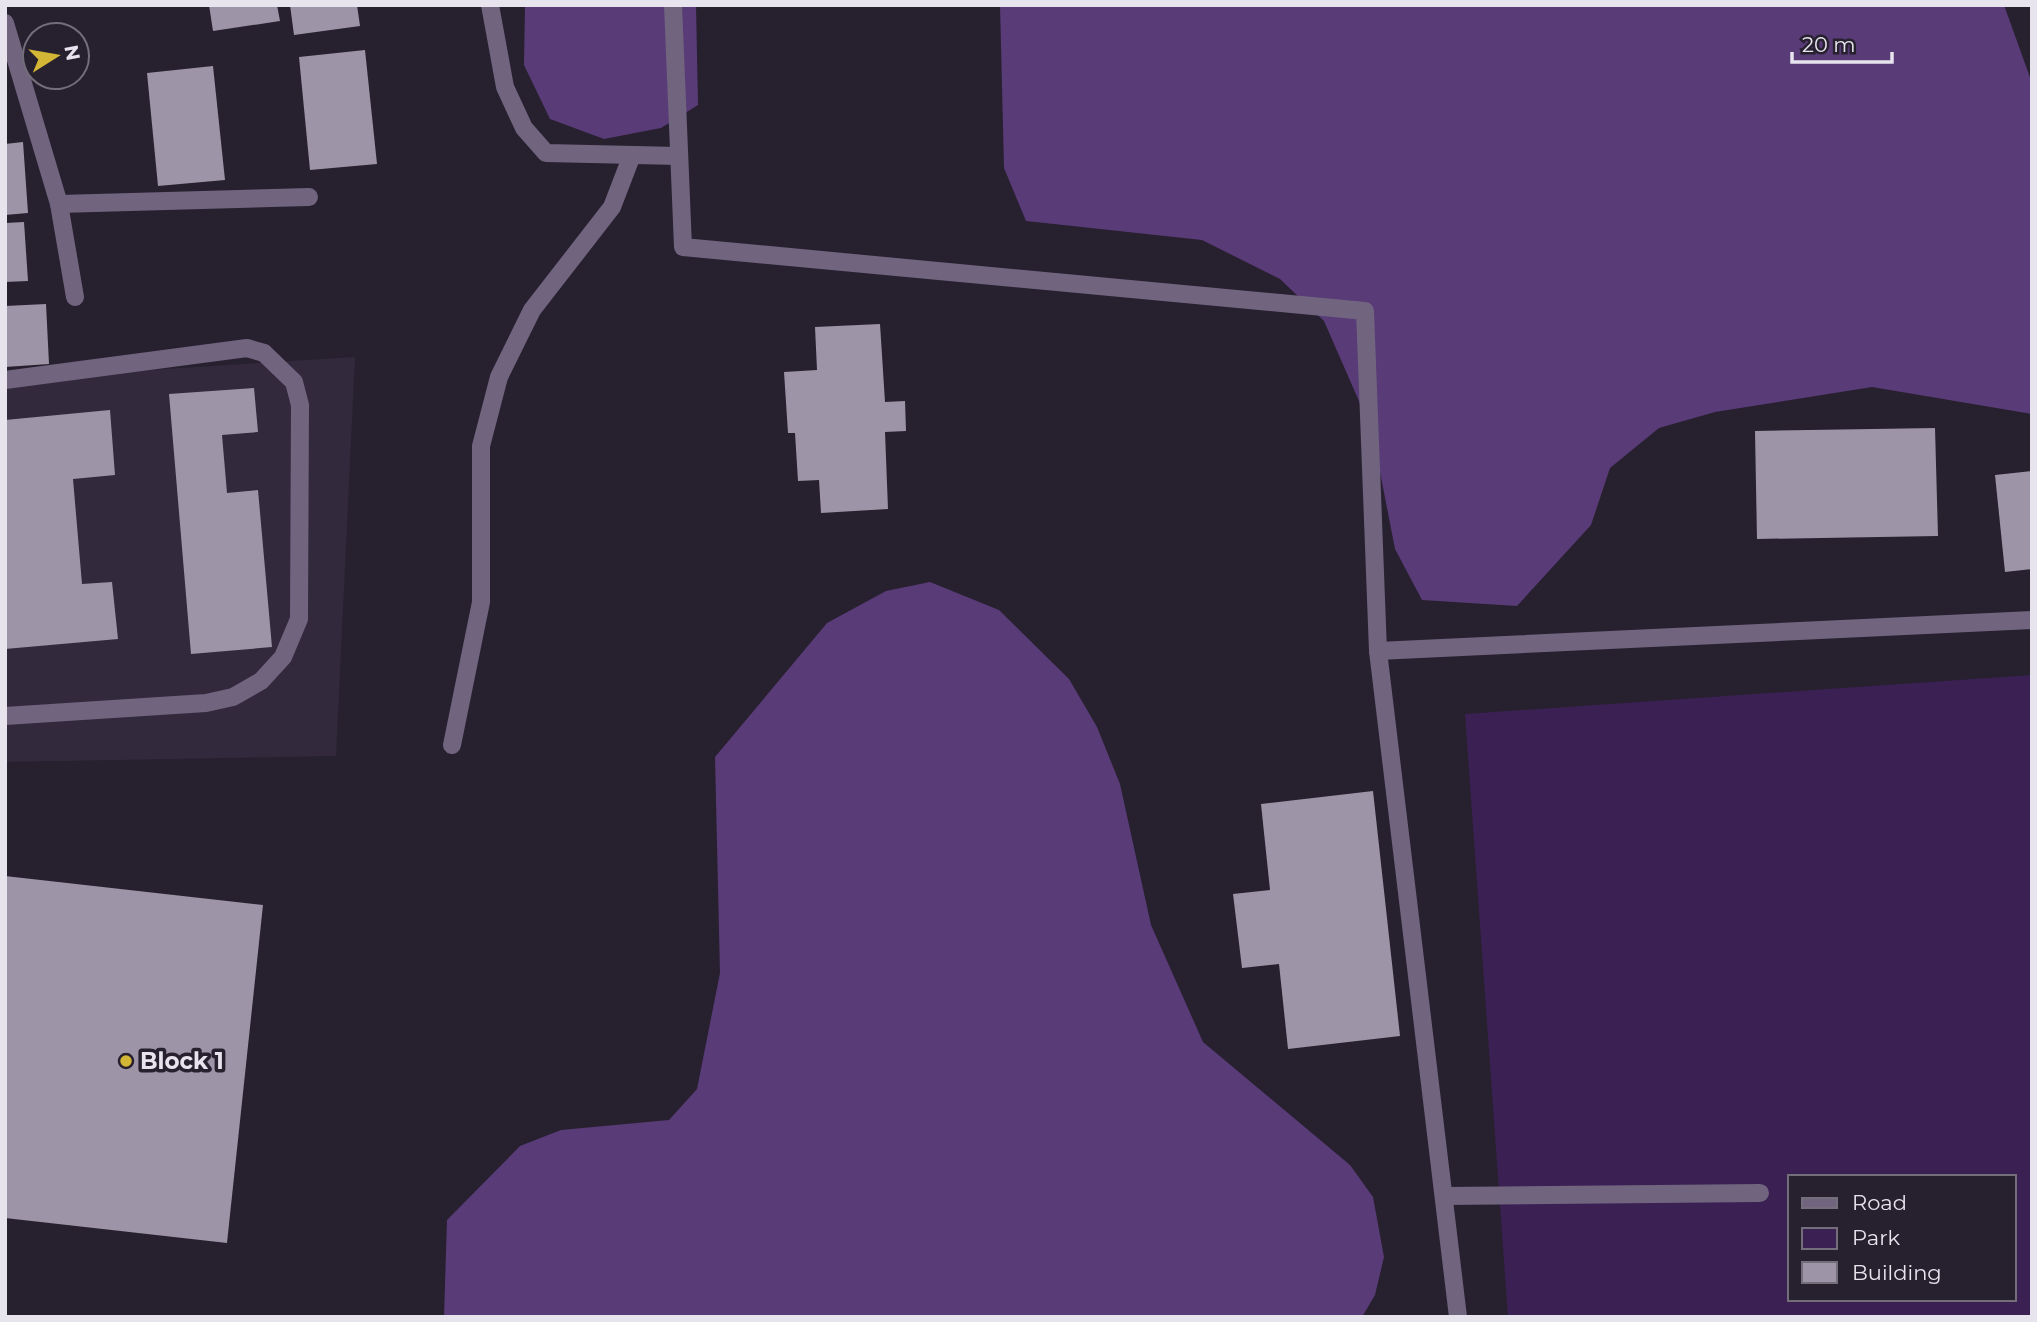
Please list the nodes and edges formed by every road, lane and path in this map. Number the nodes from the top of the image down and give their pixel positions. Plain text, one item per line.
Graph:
1 (490, 5) edge
2 (673, 5) edge
3 (5, 23) edge
4 (632, 155) junction
5 (679, 156) junction
6 (309, 197) dead end
7 (59, 204) junction
8 (75, 297) dead end
9 (5, 380) edge
10 (2032, 620) edge
11 (1378, 651) junction
12 (5, 716) edge
13 (452, 745) dead end
14 (1759, 1193) dead end
15 (1444, 1196) junction
16 (1458, 1317) edge

1 - 4 street
2 - 5 street
3 - 7 street
4 - 5 street
4 - 13 street
5 - 11 street
6 - 7 street
7 - 8 street
9 - 12 street
10 - 11 street
11 - 15 street
14 - 15 street
15 - 16 street

